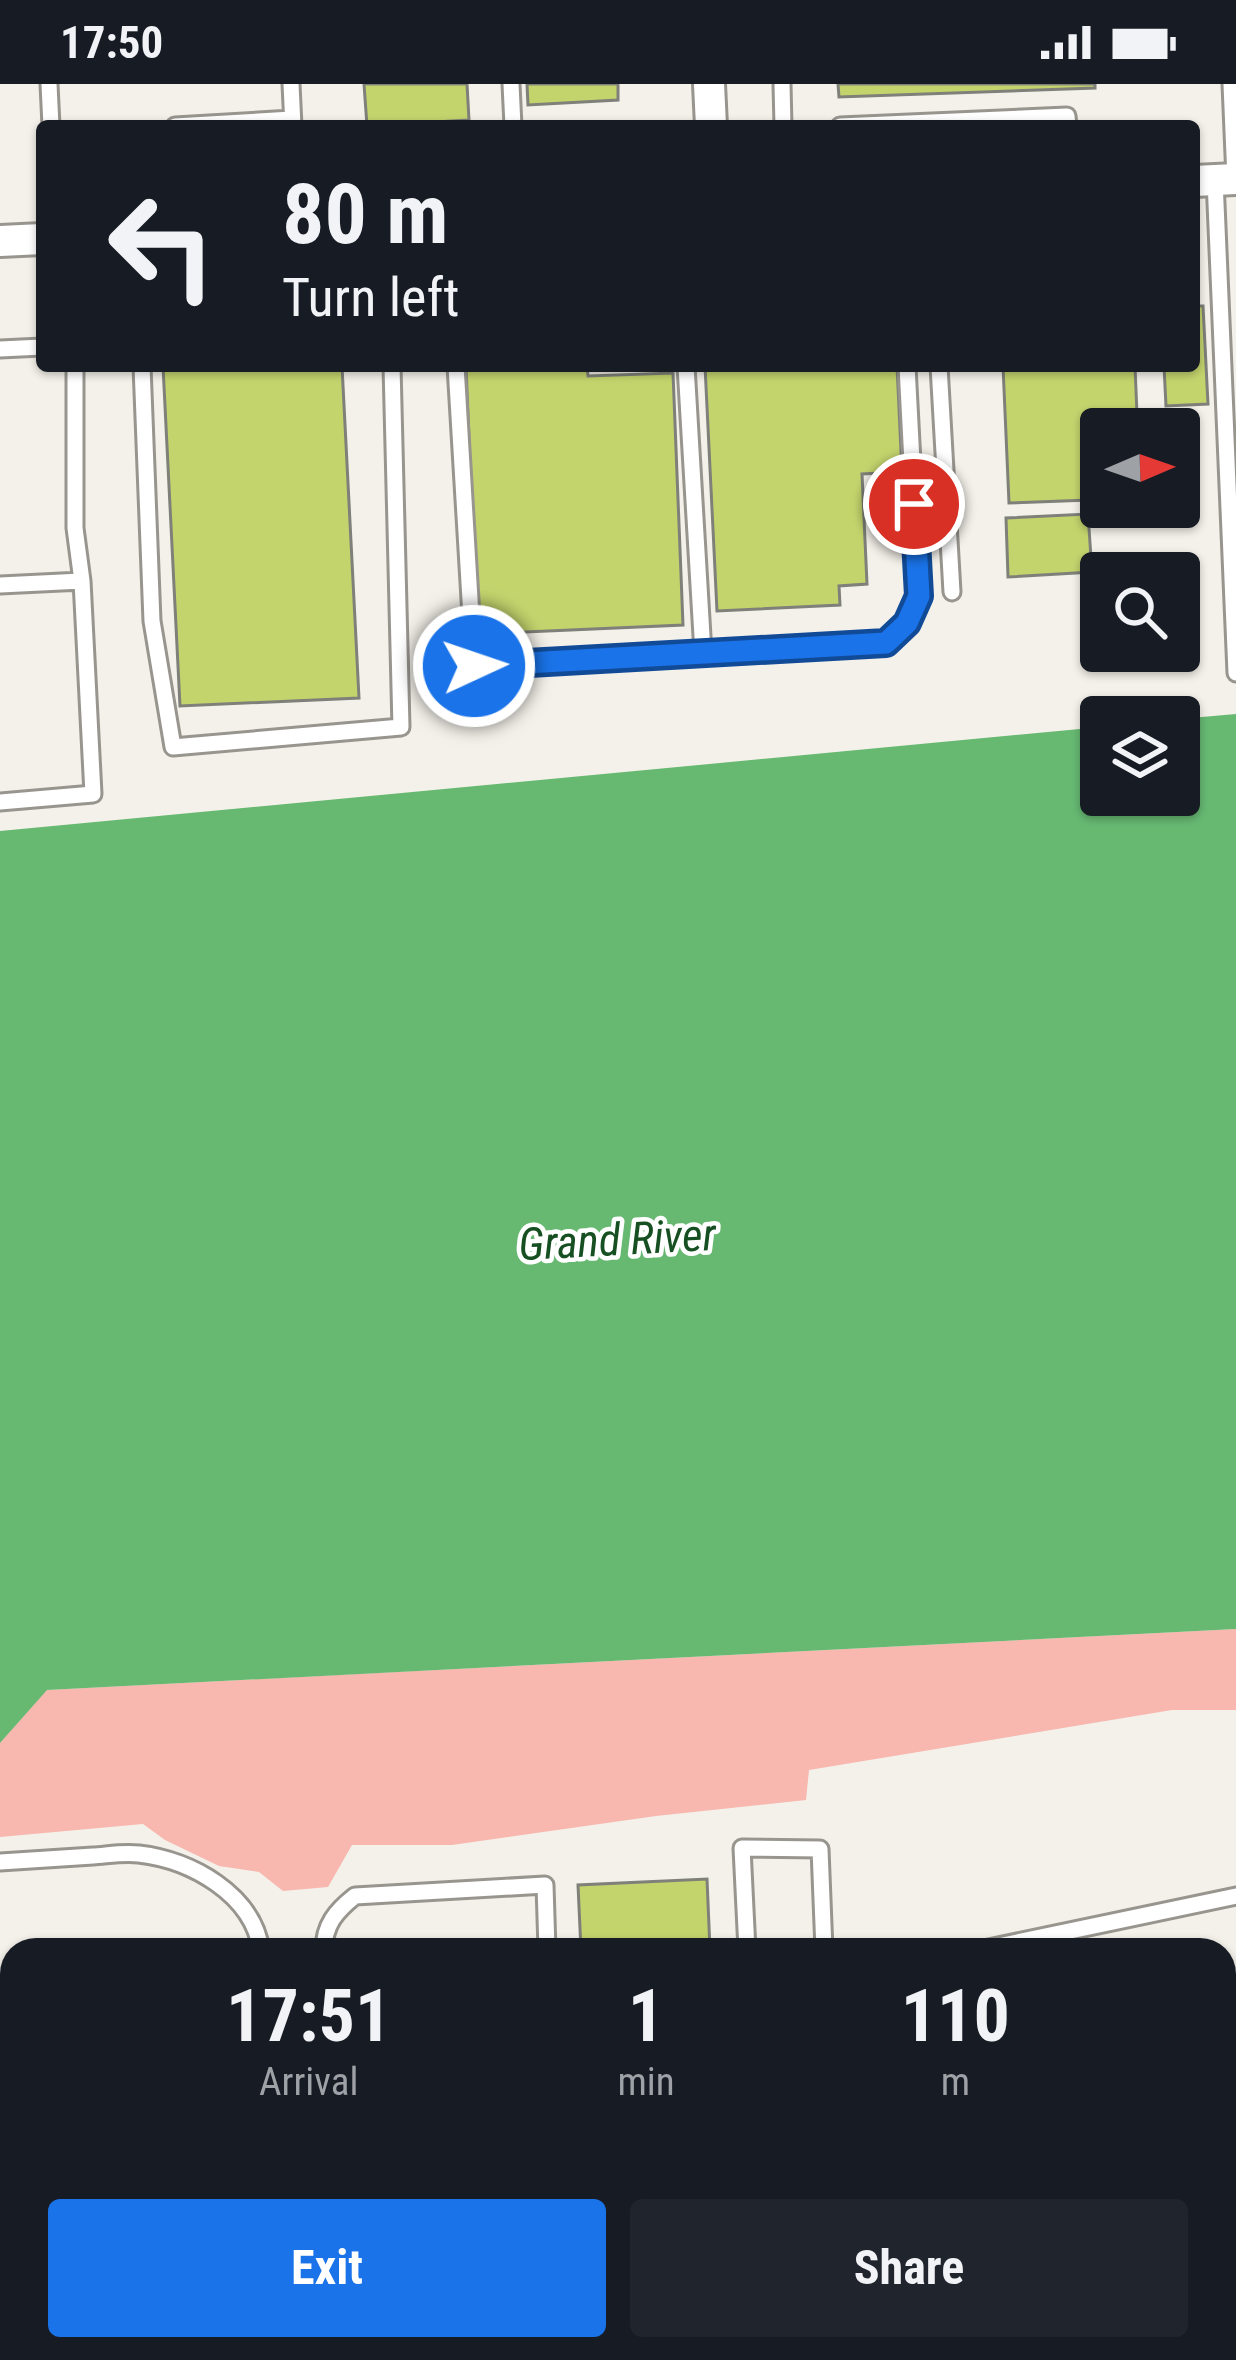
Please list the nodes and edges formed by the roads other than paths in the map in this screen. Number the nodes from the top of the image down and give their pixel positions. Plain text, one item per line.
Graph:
1 (49, 84) edge
2 (291, 84) edge
3 (512, 84) edge
4 (709, 84) edge
5 (782, 84) edge
6 (1231, 84) edge
7 (51, 120) edge
8 (293, 120) edge
9 (513, 120) edge
10 (711, 120) edge
11 (783, 120) edge
12 (976, 120) edge
13 (1067, 120) edge
14 (1220, 179) edge
15 (36, 239) edge
16 (0, 241) edge
17 (1228, 274) edge
18 (36, 346) edge
19 (0, 349) edge
20 (75, 372) edge
21 (142, 372) edge
22 (392, 372) edge
23 (456, 372) edge
24 (686, 372) edge
25 (907, 372) edge
26 (939, 372) edge
27 (82, 581) junction
28 (0, 585) edge
29 (952, 592) dead end
30 (703, 653) junction
31 (1236, 673) edge
32 (0, 802) edge
33 (0, 1862) edge
34 (1236, 1896) edge
35 (260, 1938) edge
36 (324, 1938) edge
37 (547, 1938) edge
38 (746, 1938) edge
39 (824, 1938) edge
40 (1036, 1938) edge

1 - 7 lane
2 - 8 lane
3 - 9 lane
4 - 10 street
5 - 11 lane
6 - 14 lane
12 - 13 lane
14 - 17 lane
15 - 16 street
17 - 31 lane
18 - 19 lane
20 - 27 lane
21 - 22 lane
23 - 30 lane
24 - 30 lane
25 - 30 lane
26 - 29 lane
27 - 28 lane
27 - 32 lane
33 - 35 lane
34 - 40 lane
36 - 37 lane
38 - 39 lane

